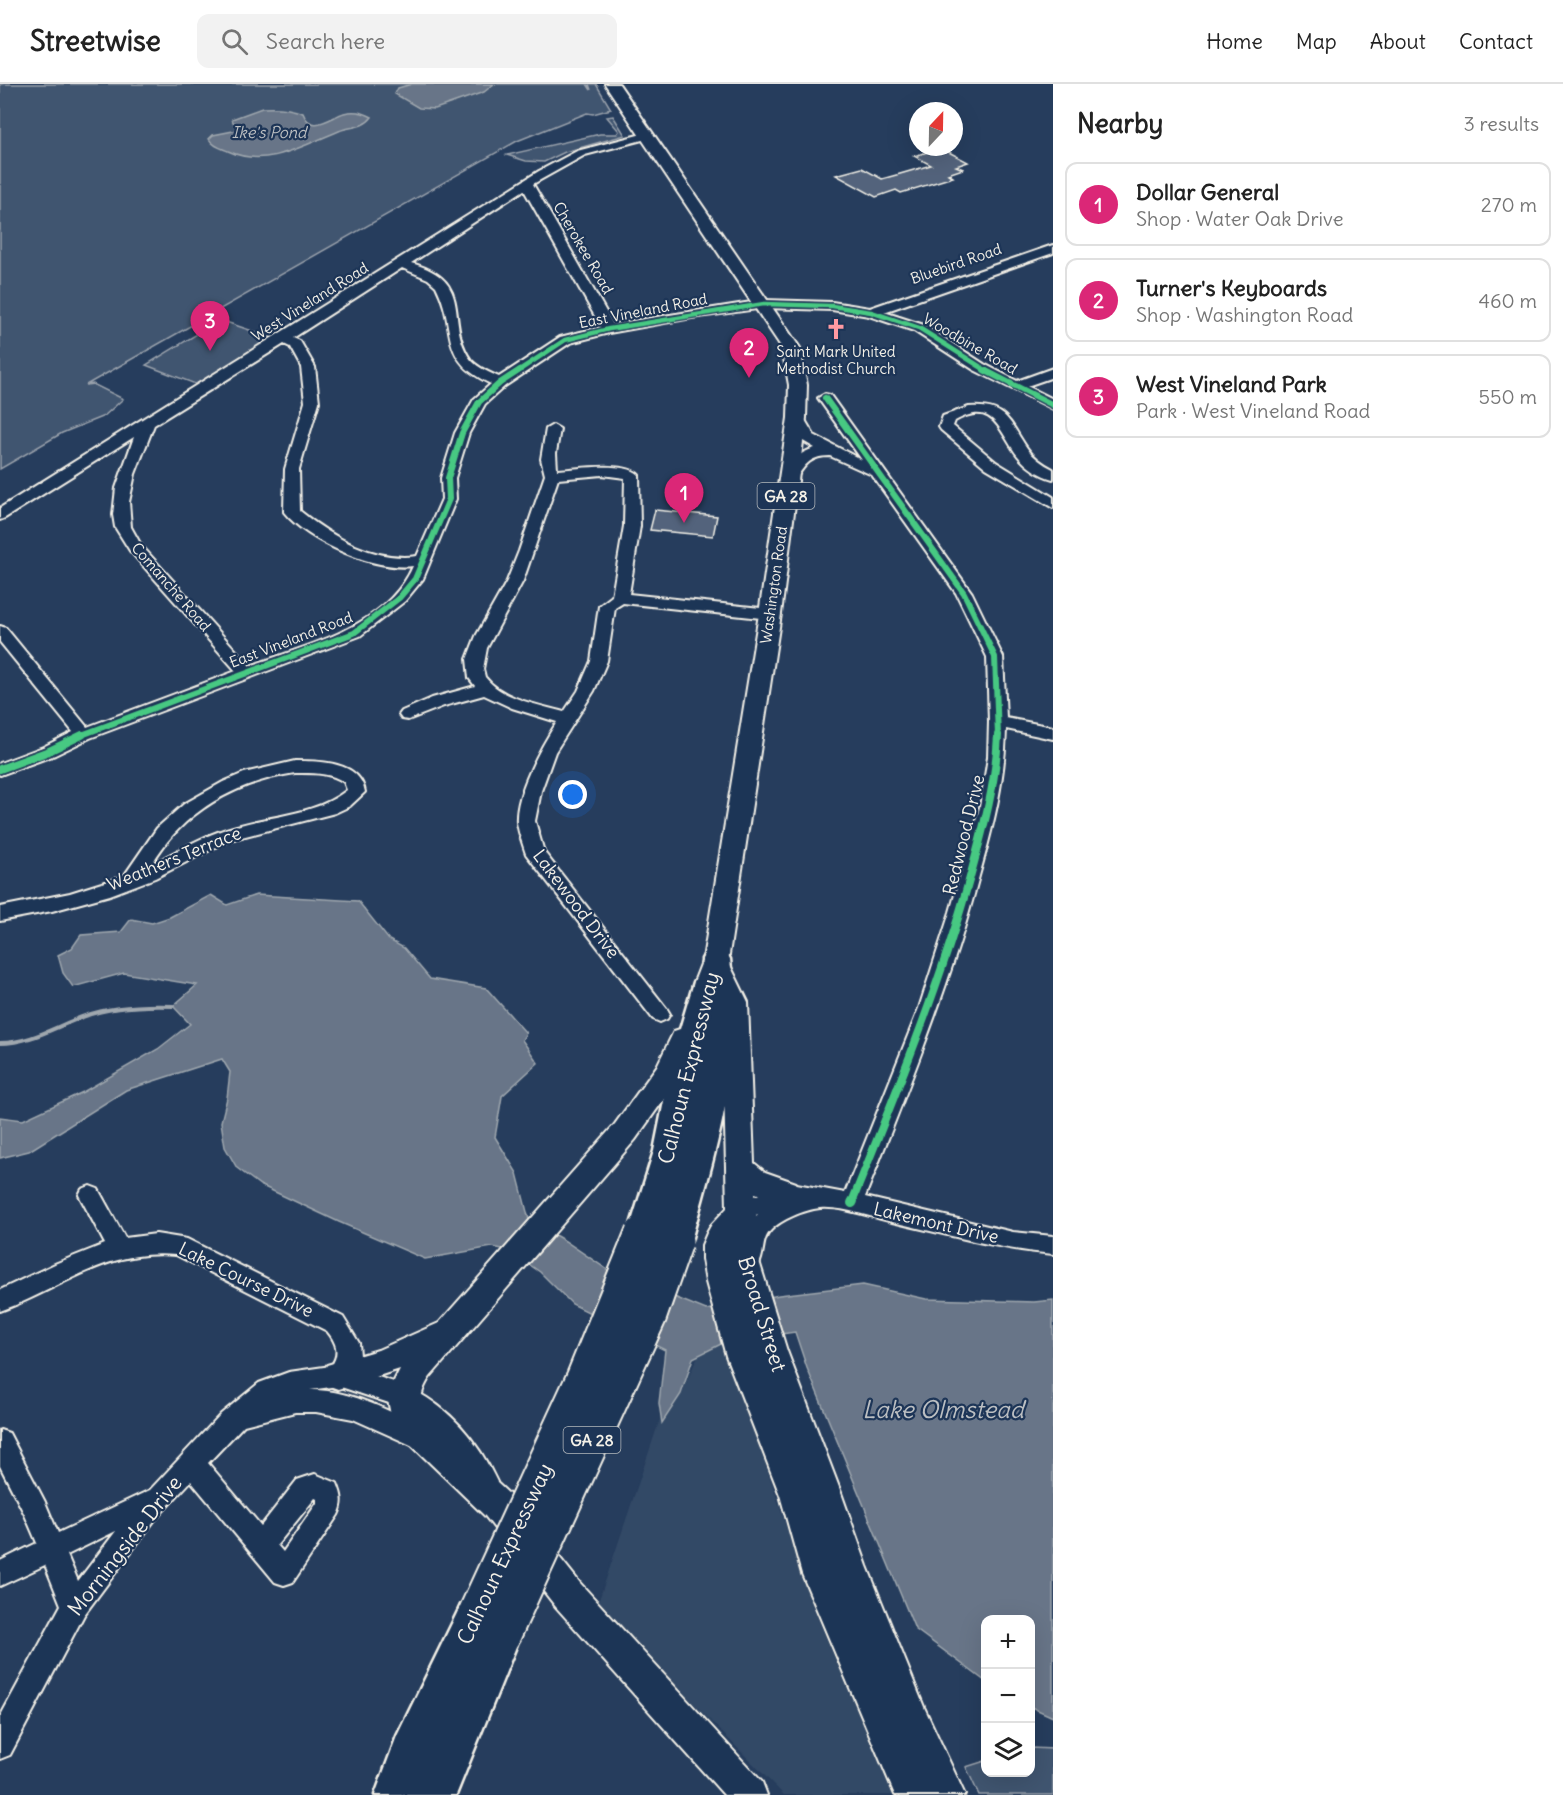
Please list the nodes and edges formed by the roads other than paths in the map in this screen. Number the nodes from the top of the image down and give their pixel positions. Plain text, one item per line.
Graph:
1 (612, 84) edge
2 (646, 136) junction
3 (527, 184) junction
4 (1053, 249) edge
5 (401, 264) junction
6 (764, 304) junction
7 (871, 312) junction
8 (609, 329) junction
9 (284, 338) junction
10 (1053, 372) edge
11 (500, 383) junction
12 (1016, 386) junction
13 (825, 398) dead end
14 (1053, 405) edge
15 (797, 418) junction
16 (148, 423) junction
17 (553, 429) dead end
18 (832, 452) junction
19 (875, 471) junction
20 (552, 475) junction
21 (1053, 475) edge
22 (788, 480) junction
23 (1053, 503) edge
24 (0, 515) edge
25 (422, 560) junction
26 (620, 598) junction
27 (770, 614) junction
28 (0, 631) edge
29 (246, 672) junction
30 (488, 688) junction
31 (408, 715) dead end
32 (568, 719) junction
33 (998, 722) junction
34 (1053, 733) edge
35 (84, 734) junction
36 (0, 769) edge
37 (131, 880) junction
38 (0, 914) edge
39 (716, 959) junction
40 (660, 1014) dead end
41 (739, 1166) junction
42 (786, 1191) junction
43 (90, 1195) dead end
44 (820, 1199) junction
45 (852, 1203) junction
46 (741, 1212) junction
47 (1053, 1245) edge
48 (118, 1247) junction
49 (735, 1281) junction
50 (0, 1301) edge
51 (452, 1329) junction
52 (757, 1353) junction
53 (338, 1375) junction
54 (403, 1397) junction
55 (230, 1422) junction
56 (0, 1441) edge
57 (428, 1442) junction
58 (191, 1462) junction
59 (159, 1497) junction
60 (497, 1505) junction
61 (261, 1545) dead end
62 (53, 1548) junction
63 (0, 1574) edge
64 (75, 1605) junction
65 (489, 1625) junction
66 (0, 1745) edge
67 (396, 1795) edge
68 (435, 1795) edge
69 (749, 1795) edge
70 (914, 1795) edge
71 (947, 1795) edge

1 - 2 main road, Washington Road / GA 28
2 - 3 street, West Vineland Road
2 - 6 main road, Washington Road / GA 28
3 - 5 street, West Vineland Road
3 - 8 street, Cherokee Road
4 - 7 street, Bluebird Road
5 - 9 street, West Vineland Road
5 - 11 street
6 - 7 street, Woodbine Road
6 - 8 street, East Vineland Road
6 - 15 main road, Washington Road / GA 28
7 - 12 street, Woodbine Road
8 - 11 street, East Vineland Road
9 - 16 street, West Vineland Road
9 - 25 street
10 - 12 street
11 - 25 street, East Vineland Road
12 - 14 street, Woodbine Road
13 - 19 street, Redwood Drive
15 - 18 street
15 - 22 main road, Washington Road / GA 28
16 - 24 street, West Vineland Road
16 - 29 street, Comanche Road
17 - 20 street
18 - 19 street
18 - 22 street
19 - 33 street, Redwood Drive
20 - 26 street
20 - 30 street
21 - 23 street
22 - 27 main road, Washington Road / GA 28
25 - 29 street, East Vineland Road
26 - 27 street
26 - 32 street, Lakewood Drive
27 - 39 main road, Washington Road / GA 28
28 - 35 street
29 - 35 street, East Vineland Road
30 - 31 street
30 - 32 street
32 - 40 street, Lakewood Drive
33 - 34 street
33 - 45 street, Redwood Drive
35 - 36 street, East Vineland Road
37 - 37 street, Weathers Terrace
37 - 38 street, Weathers Terrace
39 - 41 main road, Broad Street
39 - 51 main road, Washington Road
39 - 65 highway, Calhoun Expressway / GA 28, bridge
41 - 42 main road
41 - 46 main road, Broad Street
42 - 44 street, Lakemont Drive
42 - 46 street
43 - 48 street
44 - 45 street, Lakemont Drive
44 - 49 street, Lakemont Drive
45 - 47 street, Lakemont Drive
46 - 49 main road, Broad Street
48 - 50 street, Lake Course Drive
48 - 53 street, Lake Course Drive
49 - 52 main road, Broad Street
51 - 53 main road
51 - 54 main road, Washington Road
52 - 70 main road, Broad Street
52 - 71 main road, Broad Street
53 - 54 street, Morningside Drive
53 - 55 street, Morningside Drive
54 - 57 main road
54 - 60 street
55 - 57 street, Morningside Drive
55 - 58 street, Morningside Drive
56 - 62 street
57 - 60 main road
58 - 59 street, Morningside Drive
58 - 61 street
59 - 62 street
59 - 64 street, Morningside Drive
60 - 69 main road
62 - 63 street
62 - 64 street
64 - 66 street, Morningside Drive
65 - 67 highway, Calhoun Expressway / GA 28
65 - 68 highway, Calhoun Expressway / GA 28

